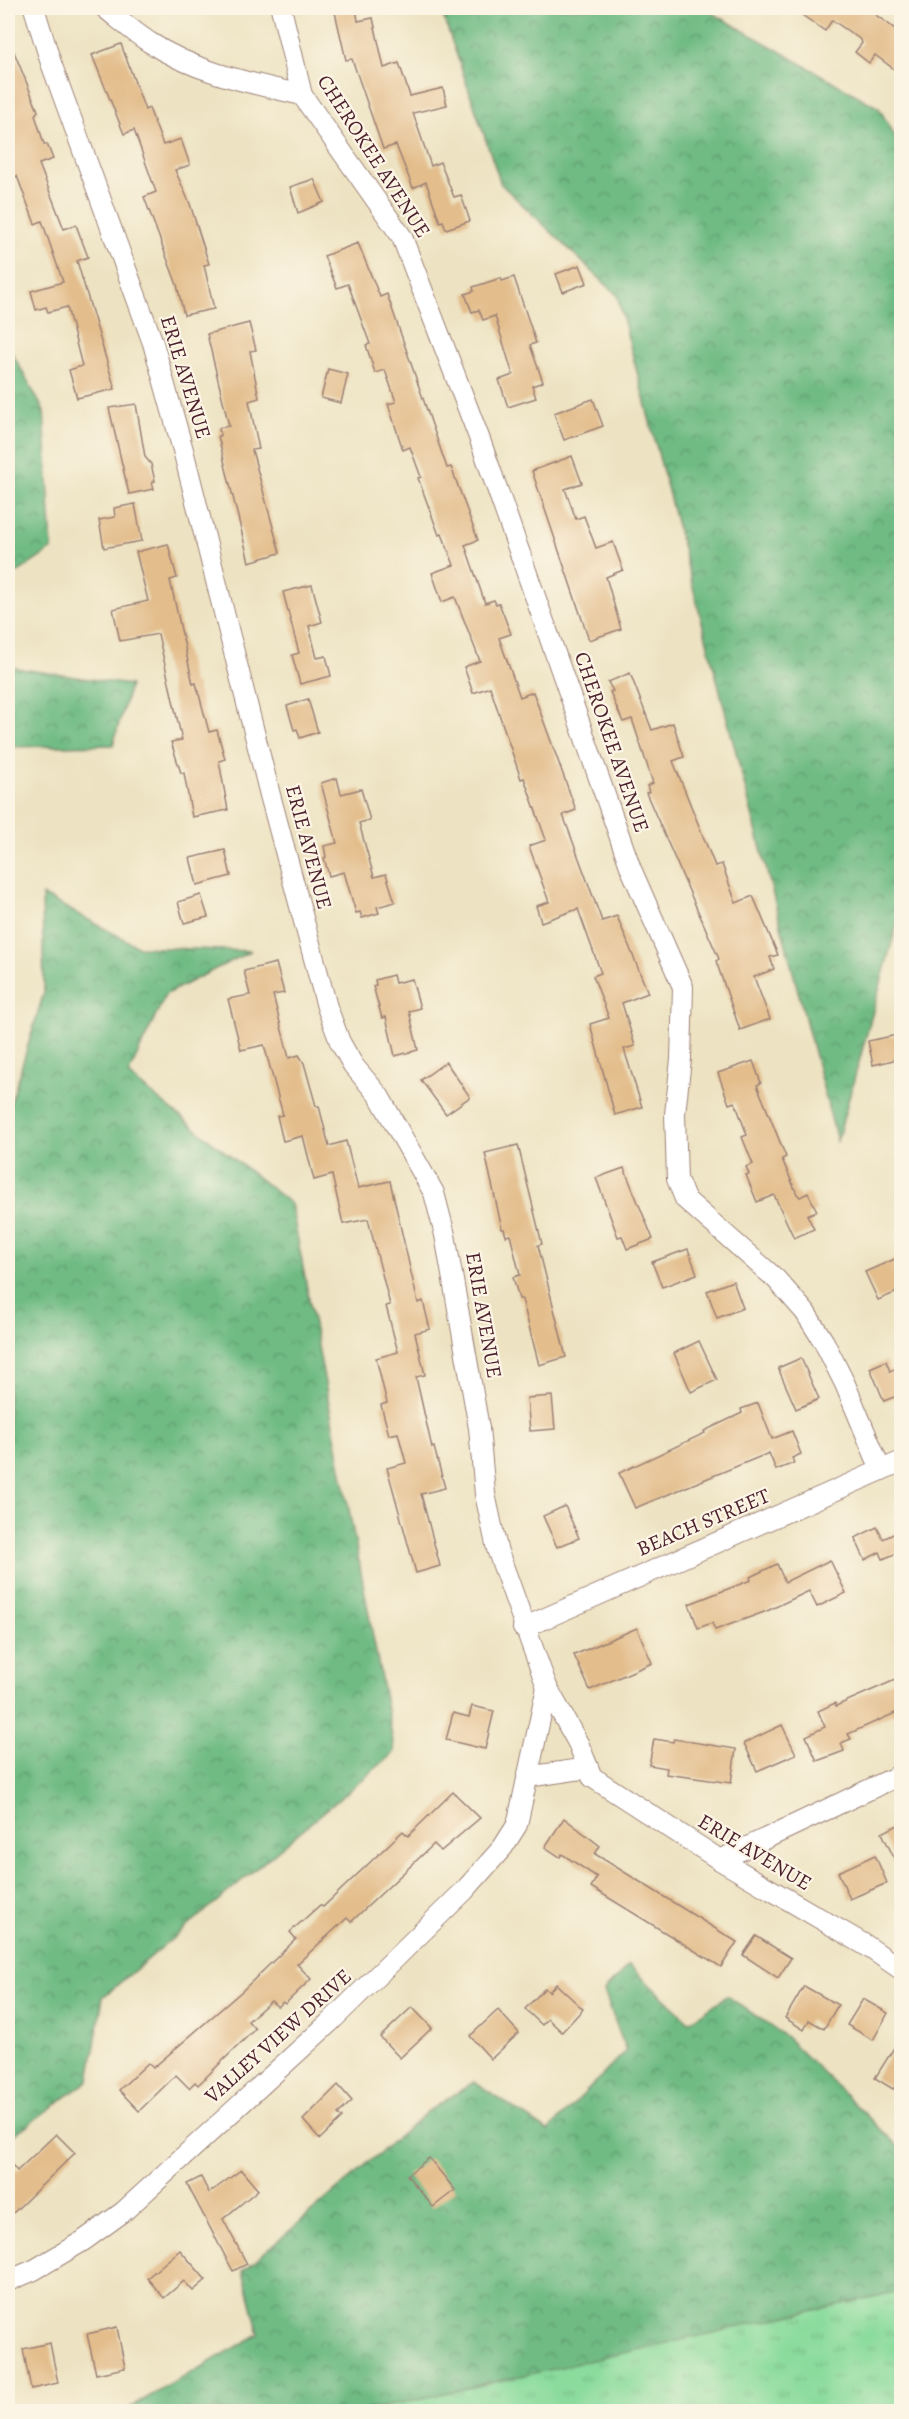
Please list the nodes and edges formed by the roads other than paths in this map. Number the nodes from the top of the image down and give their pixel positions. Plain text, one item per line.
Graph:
1 (34, 8) edge
2 (105, 8) edge
3 (281, 8) edge
4 (302, 95) junction
5 (902, 1461) edge
6 (881, 1470) junction
7 (523, 1628) junction
8 (547, 1687) junction
9 (588, 1768) junction
10 (902, 1774) edge
11 (527, 1777) junction
12 (720, 1860) junction
13 (902, 1970) edge
14 (8, 2282) edge

1 - 7 street, ERIE AVENUE
2 - 4 street
3 - 4 street, CHEROKEE AVENUE
4 - 6 street, CHEROKEE AVENUE
5 - 6 street, BEACH STREET
6 - 7 street, BEACH STREET
7 - 8 street, ERIE AVENUE
8 - 9 street, ERIE AVENUE
8 - 11 street
9 - 11 street
9 - 12 street, ERIE AVENUE
10 - 12 street
11 - 14 street, VALLEY VIEW DRIVE
12 - 13 street, ERIE AVENUE

